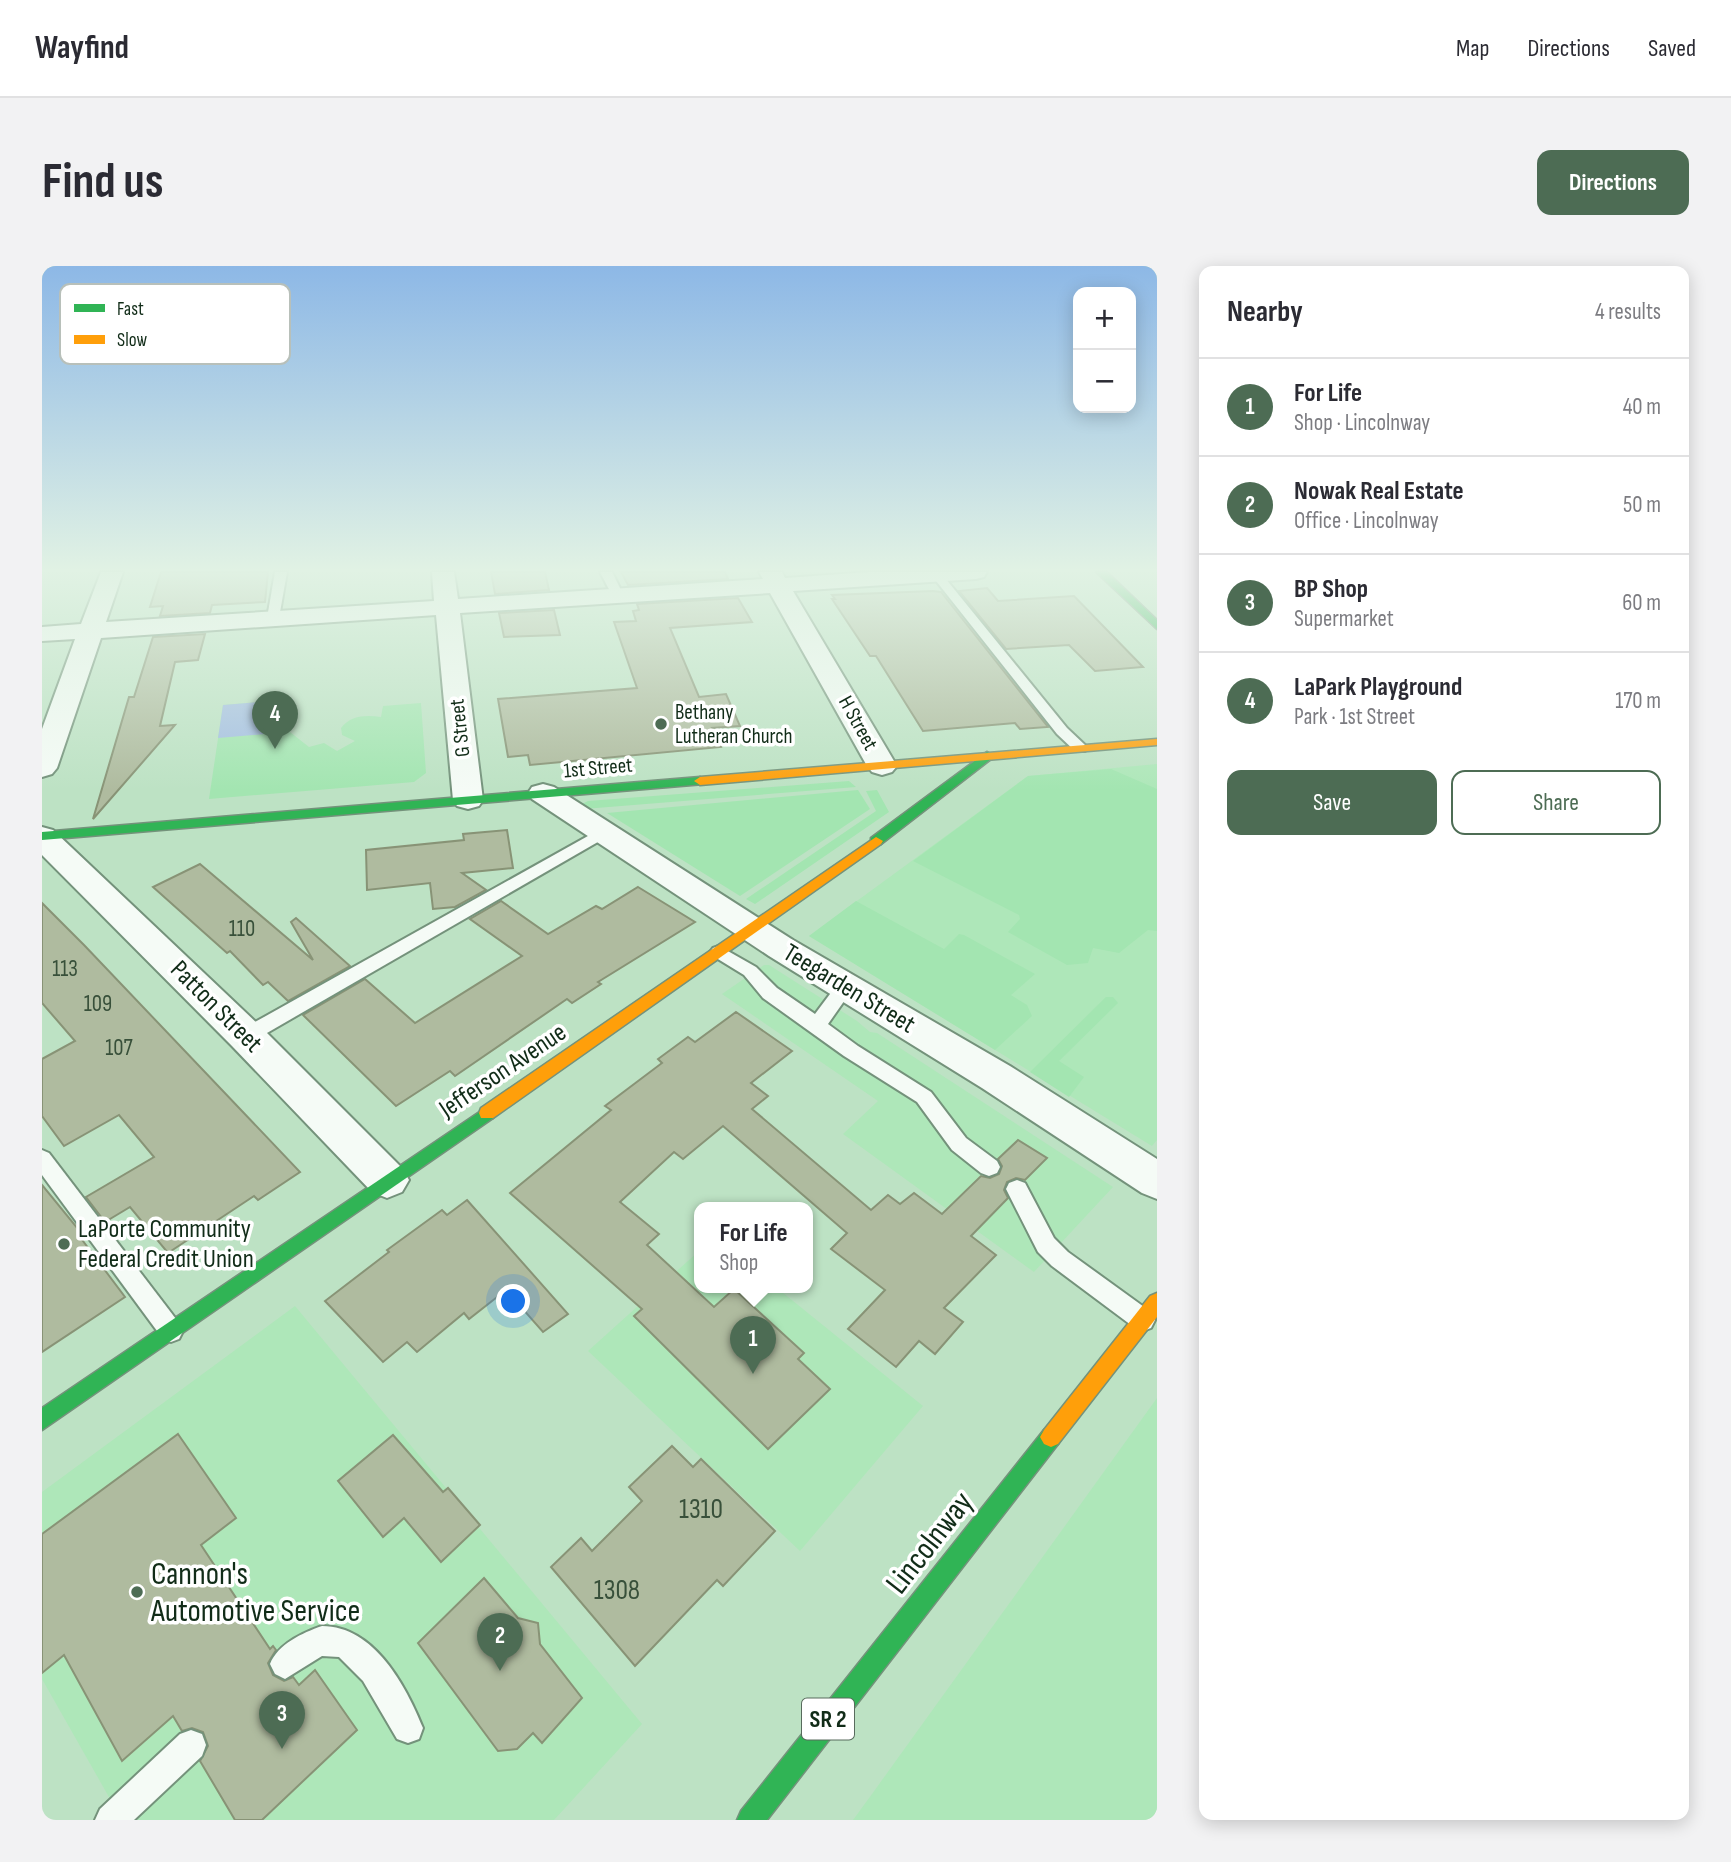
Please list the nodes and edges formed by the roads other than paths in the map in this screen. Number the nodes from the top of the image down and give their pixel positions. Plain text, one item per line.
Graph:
1 (86, 645) edge
2 (451, 645) edge
3 (812, 645) edge
4 (993, 645) edge
5 (1157, 742) edge
6 (1080, 748) junction
7 (987, 756) junction
8 (882, 766) junction
9 (42, 768) edge
10 (543, 793) junction
11 (468, 800) junction
12 (604, 832) junction
13 (42, 836) edge
14 (751, 929) junction
15 (719, 952) junction
16 (845, 987) junction
17 (817, 1025) junction
18 (246, 1036) junction
19 (42, 1159) edge
20 (989, 1167) dead end
21 (387, 1180) junction
22 (1157, 1181) edge
23 (1017, 1188) dead end
24 (1157, 1302) edge
25 (1143, 1320) junction
26 (171, 1331) junction
27 (42, 1420) edge
28 (285, 1664) dead end
29 (408, 1728) dead end
30 (191, 1745) dead end
31 (111, 1820) edge
32 (750, 1820) edge

1 - 9 street
2 - 11 street, G Street
3 - 8 street, H Street
4 - 6 lane
5 - 6 street, 1st Street
6 - 7 street, 1st Street
7 - 8 street, 1st Street
7 - 14 street, Jefferson Avenue
8 - 10 street, 1st Street
10 - 11 street, 1st Street
10 - 12 street, Teegarden Street
11 - 13 street, 1st Street
12 - 14 street, Teegarden Street
12 - 18 lane
13 - 18 street, Patton Street
14 - 15 street, Jefferson Avenue
14 - 16 street, Teegarden Street
15 - 17 lane
15 - 21 street, Jefferson Avenue
16 - 17 lane
16 - 22 street, Teegarden Street
17 - 20 lane
18 - 21 street, Patton Street
19 - 26 lane
21 - 26 street, Jefferson Avenue
23 - 25 lane
24 - 25 street, Lincolnway / SR 2
25 - 32 street, Lincolnway / SR 2
26 - 27 street, Jefferson Avenue
28 - 29 lane
30 - 31 lane

